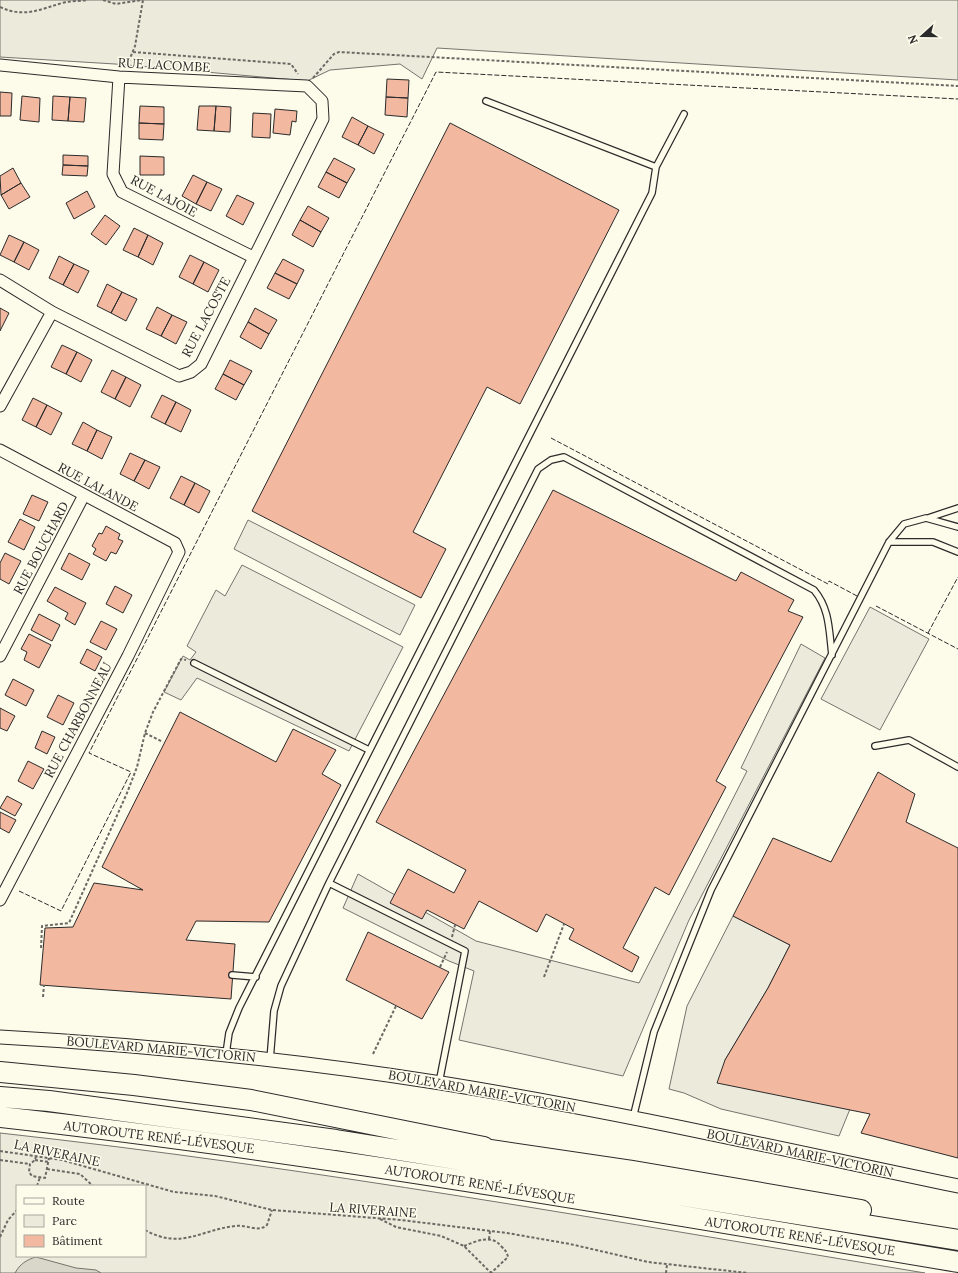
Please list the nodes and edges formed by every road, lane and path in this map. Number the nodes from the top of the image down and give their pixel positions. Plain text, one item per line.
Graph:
1 (88, 0) edge
2 (103, 0) edge
3 (143, 0) edge
4 (0, 7) edge
5 (133, 52) junction
6 (0, 65) edge
7 (119, 77) junction
8 (307, 86) junction
9 (958, 86) edge
10 (486, 101) dead end
11 (684, 114) dead end
12 (656, 167) junction
13 (253, 257) junction
14 (0, 280) edge
15 (52, 312) junction
16 (0, 406) edge
17 (0, 450) edge
18 (84, 495) junction
19 (958, 508) edge
20 (926, 518) junction
21 (958, 527) edge
22 (889, 542) junction
23 (179, 552) joint
24 (958, 552) edge
25 (832, 655) junction
26 (0, 656) edge
27 (194, 663) joint
28 (145, 733) junction
29 (163, 742) dead end
30 (875, 746) dead end
31 (369, 750) junction
32 (958, 766) edge
33 (329, 883) junction
34 (0, 900) edge
35 (564, 924) dead end
36 (41, 948) dead end
37 (232, 975) dead end
38 (544, 976) dead end
39 (256, 977) junction
40 (44, 986) dead end
41 (43, 997) dead end
42 (396, 1006) dead end
43 (0, 1037) edge
44 (373, 1054) dead end
45 (226, 1055) junction
46 (270, 1060) junction
47 (0, 1072) edge
48 (439, 1083) junction
49 (0, 1085) edge
50 (0, 1097) edge
51 (0, 1117) edge
52 (632, 1118) junction
53 (0, 1150) edge
54 (36, 1156) junction
55 (537, 1157) junction
56 (50, 1158) junction
57 (0, 1160) edge
58 (35, 1160) junction
59 (49, 1162) junction
60 (30, 1164) junction
61 (47, 1169) junction
62 (40, 1177) junction
63 (37, 1185) edge
64 (92, 1185) edge
65 (958, 1186) edge
66 (272, 1210) junction
67 (16, 1211) edge
68 (378, 1218) junction
69 (958, 1226) edge
70 (146, 1230) edge
71 (490, 1231) junction
72 (0, 1237) edge
73 (489, 1239) junction
74 (958, 1240) edge
75 (464, 1246) junction
76 (958, 1262) edge
77 (667, 1264) junction
78 (491, 1273) edge
79 (666, 1273) edge
80 (748, 1273) edge

1 - 4 path
2 - 3 path
3 - 5 path
5 - 7 path
5 - 8 path
6 - 7 street, RUE LACOMBE
7 - 8 street, RUE LACOMBE
7 - 13 street, RUE LAJOIE
8 - 9 path
8 - 13 street, RUE LACOSTE
10 - 12 lane
11 - 12 lane
12 - 31 lane
13 - 15 street, RUE LACOSTE
14 - 15 street, RUE LACOSTE
15 - 16 street
17 - 18 street, RUE LALANDE
18 - 23 street, RUE LALANDE
18 - 26 street, RUE BOUCHARD
19 - 20 lane
20 - 21 lane
20 - 22 lane
22 - 24 lane
22 - 25 lane
23 - 34 street, RUE CHARBONNEAU
25 - 33 lane
25 - 52 lane
27 - 28 path
27 - 31 lane
28 - 29 path
28 - 36 path
30 - 32 lane
31 - 39 lane
33 - 46 lane
33 - 48 lane
35 - 38 path
37 - 39 lane
39 - 45 lane
40 - 41 path
42 - 44 path
43 - 45 street, BOULEVARD MARIE-VICTORIN
45 - 46 street, BOULEVARD MARIE-VICTORIN
46 - 48 street, BOULEVARD MARIE-VICTORIN
47 - 55 highway
48 - 52 street, BOULEVARD MARIE-VICTORIN
49 - 55 highway
50 - 74 highway, AUTOROUTE RENÉ-LÉVESQUE
51 - 76 highway, AUTOROUTE RENÉ-LÉVESQUE
52 - 65 street, BOULEVARD MARIE-VICTORIN
53 - 54 path, LA RIVERAINE
54 - 56 path, LA RIVERAINE
54 - 58 path
55 - 69 highway
56 - 59 path
56 - 66 path, LA RIVERAINE
57 - 60 path
58 - 59 path
58 - 60 path
59 - 61 path
60 - 62 path
61 - 62 path
61 - 64 path
62 - 63 path
66 - 68 path, LA RIVERAINE
66 - 70 path
67 - 72 path
68 - 71 path, LA RIVERAINE
68 - 75 path
71 - 73 path
71 - 77 path, LA RIVERAINE
73 - 75 path
73 - 78 path
75 - 78 path
77 - 79 path
77 - 80 path, LA RIVERAINE

